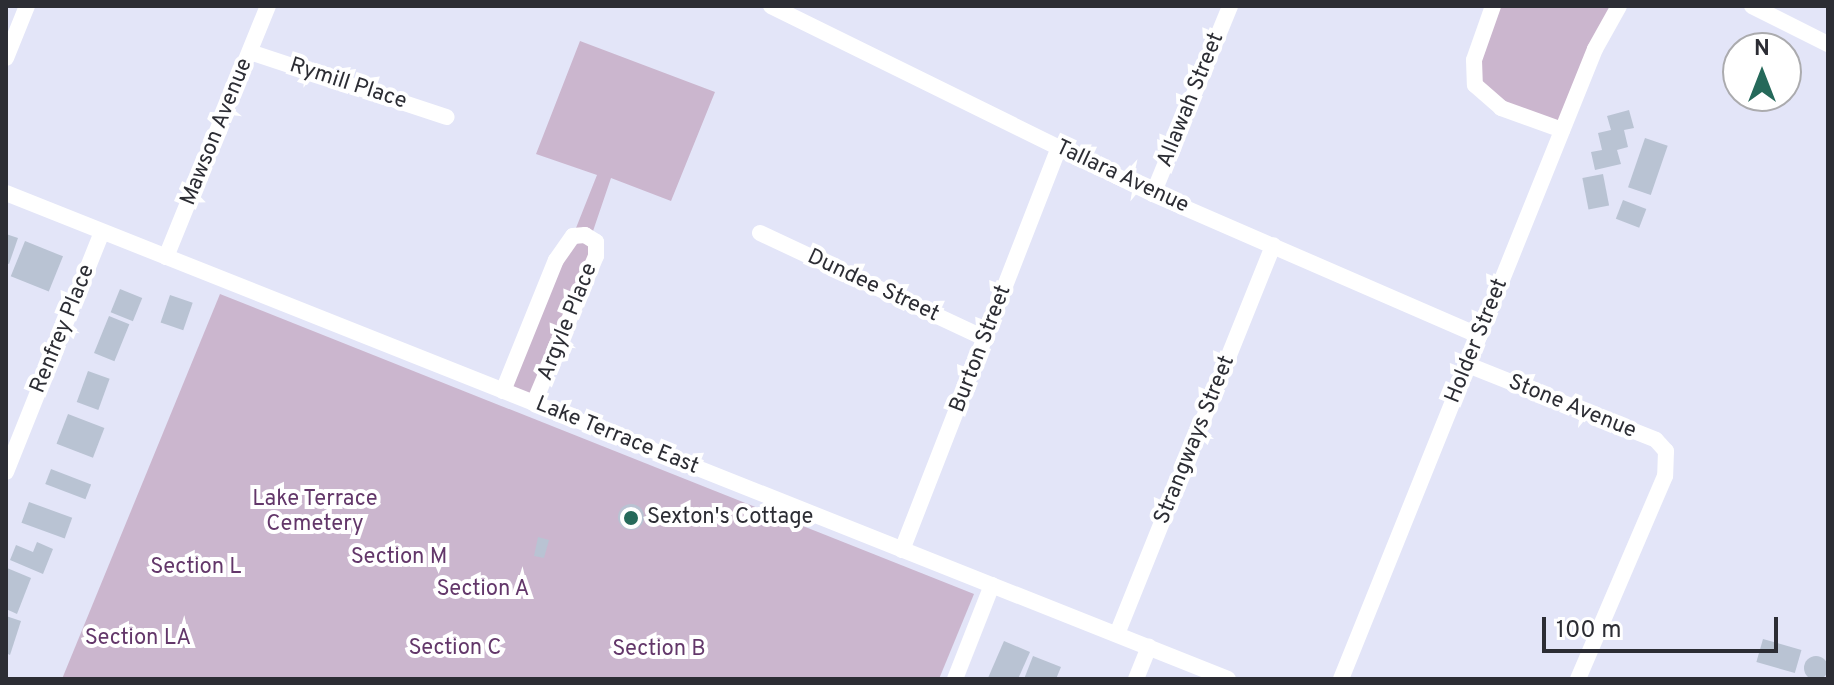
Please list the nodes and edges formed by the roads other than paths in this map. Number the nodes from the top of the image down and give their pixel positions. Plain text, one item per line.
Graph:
1 (27, 6) edge
2 (268, 6) edge
3 (771, 6) edge
4 (1230, 6) edge
5 (1493, 6) edge
6 (1619, 6) edge
7 (1752, 6) edge
8 (1828, 44) edge
9 (250, 52) junction
10 (6, 58) edge
11 (447, 117) dead end
12 (1562, 130) junction
13 (1059, 148) junction
14 (6, 193) edge
15 (1153, 194) junction
16 (102, 232) junction
17 (760, 233) dead end
18 (1273, 245) junction
19 (166, 257) junction
20 (1479, 336) junction
21 (986, 339) junction
22 (1468, 365) junction
23 (503, 391) junction
24 (534, 403) junction
25 (6, 472) edge
26 (902, 550) junction
27 (992, 585) junction
28 (1117, 634) junction
29 (1149, 647) junction
30 (955, 679) edge
31 (1136, 679) edge
32 (1228, 679) edge
33 (1341, 679) edge
34 (1578, 679) edge

1 - 10 street
2 - 9 street, Mawson Avenue
3 - 13 street, Tallara Avenue
4 - 15 street, Allawah Street
5 - 12 street
6 - 12 street, Holder Street
7 - 8 street
9 - 11 street, Rymill Place
9 - 19 street, Mawson Avenue
12 - 20 street, Holder Street
13 - 15 street, Tallara Avenue
13 - 21 street, Burton Street
14 - 16 street, Lake Terrace East
15 - 18 street, Tallara Avenue
16 - 19 street, Lake Terrace East
16 - 25 street, Renfrey Place
17 - 21 street, Dundee Street
18 - 20 street, Tallara Avenue
18 - 28 street, Strangways Street
19 - 23 street, Lake Terrace East
20 - 22 street, Holder Street
21 - 26 street, Burton Street
22 - 33 street, Holder Street
22 - 34 street, Stone Avenue
23 - 24 street, Lake Terrace East
23 - 24 street, Argyle Place
24 - 26 street, Lake Terrace East
26 - 27 street, Lake Terrace East
27 - 28 street, Lake Terrace East
27 - 30 street
28 - 29 street, Lake Terrace East
29 - 31 street
29 - 32 street, Lake Terrace East

